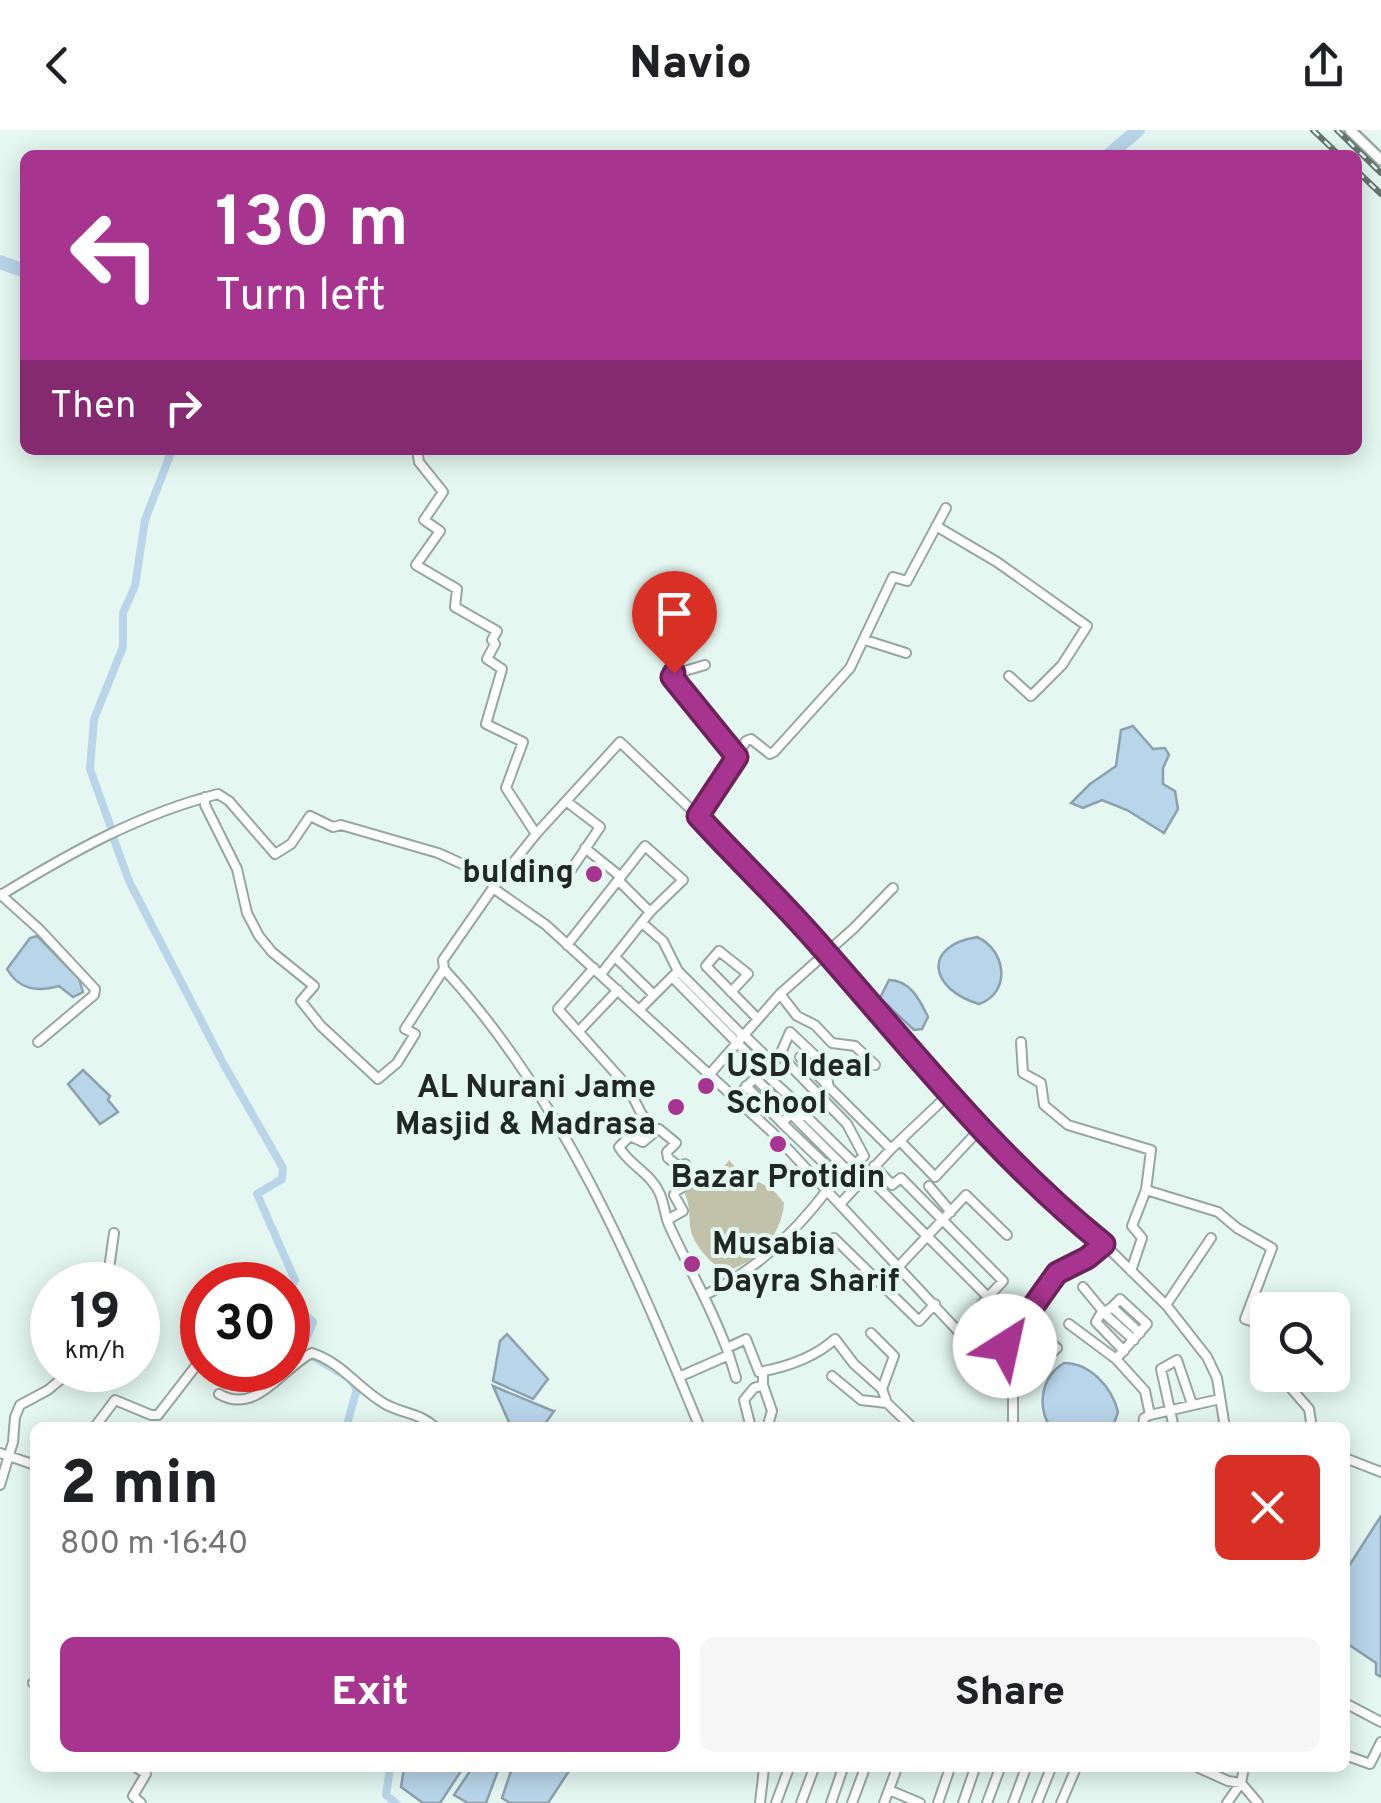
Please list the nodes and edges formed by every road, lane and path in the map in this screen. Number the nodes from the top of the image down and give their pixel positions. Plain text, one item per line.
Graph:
1 (1350, 130) edge
2 (1381, 160) edge
3 (417, 455) edge
4 (946, 508) dead end
5 (936, 526) junction
6 (865, 640) junction
7 (906, 653) dead end
8 (704, 665) dead end
9 (1009, 676) dead end
10 (737, 757) junction
11 (205, 797) junction
12 (566, 801) junction
13 (698, 816) junction
14 (536, 834) junction
15 (585, 848) junction
16 (519, 857) junction
17 (619, 878) junction
18 (493, 888) junction
19 (893, 888) dead end
20 (0, 894) edge
21 (650, 912) junction
22 (642, 923) junction
23 (567, 944) junction
24 (827, 952) junction
25 (615, 957) junction
26 (444, 969) junction
27 (597, 971) junction
28 (675, 974) junction
29 (618, 990) junction
30 (731, 992) junction
31 (654, 994) junction
32 (780, 994) junction
33 (639, 1010) junction
34 (758, 1019) junction
35 (580, 1030) junction
36 (744, 1035) junction
37 (38, 1042) dead end
38 (1021, 1042) dead end
39 (736, 1044) junction
40 (780, 1055) junction
41 (800, 1057) dead end
42 (772, 1062) junction
43 (875, 1065) dead end
44 (760, 1073) junction
45 (709, 1075) junction
46 (746, 1086) junction
47 (828, 1087) junction
48 (818, 1094) junction
49 (948, 1095) junction
50 (735, 1098) junction
51 (798, 1113) junction
52 (782, 1123) junction
53 (980, 1130) junction
54 (656, 1131) junction
55 (900, 1141) junction
56 (890, 1149) junction
57 (855, 1164) junction
58 (874, 1166) junction
59 (859, 1183) junction
60 (929, 1186) dead end
61 (828, 1189) junction
62 (1146, 1190) junction
63 (841, 1203) junction
64 (947, 1216) junction
65 (667, 1220) junction
66 (114, 1233) dead end
67 (1007, 1235) dead end
68 (834, 1238) dead end
69 (928, 1238) junction
70 (1211, 1238) dead end
71 (1104, 1244) junction
72 (110, 1262) edge
73 (900, 1265) junction
74 (1131, 1271) junction
75 (1083, 1287) dead end
76 (1256, 1292) edge
77 (705, 1295) junction
78 (988, 1297) junction
79 (935, 1304) junction
80 (1166, 1305) junction
81 (1107, 1310) junction
82 (1026, 1318) junction
83 (1096, 1322) junction
84 (1069, 1324) dead end
85 (959, 1330) junction
86 (871, 1333) dead end
87 (1137, 1337) junction
88 (1090, 1341) junction
89 (1124, 1350) junction
90 (728, 1352) junction
91 (1116, 1359) junction
92 (990, 1363) junction
93 (763, 1371) junction
94 (832, 1376) dead end
95 (679, 1377) junction
96 (736, 1378) dead end
97 (763, 1385) junction
98 (180, 1386) edge
99 (882, 1389) junction
100 (1013, 1390) junction
101 (44, 1392) edge
102 (1294, 1392) edge
103 (220, 1394) dead end
104 (1220, 1399) junction
105 (886, 1403) junction
106 (1192, 1404) junction
107 (1172, 1411) junction
108 (1150, 1415) junction
109 (98, 1422) edge
110 (430, 1422) edge
111 (698, 1422) edge
112 (750, 1422) edge
113 (769, 1422) edge
114 (907, 1422) edge
115 (1014, 1422) edge
116 (1144, 1422) edge
117 (1173, 1422) edge
118 (1224, 1422) edge
119 (1311, 1422) edge
120 (4, 1455) edge
121 (1350, 1460) edge
122 (30, 1463) edge
123 (1381, 1472) edge
124 (0, 1485) edge
125 (1350, 1706) edge
126 (1381, 1722) edge
127 (1381, 1742) edge
128 (1350, 1757) edge
129 (143, 1772) edge
130 (764, 1772) edge
131 (788, 1772) edge
132 (813, 1772) edge
133 (842, 1772) edge
134 (864, 1772) edge
135 (895, 1772) edge
136 (949, 1772) edge
137 (975, 1772) edge
138 (999, 1772) edge
139 (1025, 1772) edge
140 (1049, 1772) edge
141 (1074, 1772) edge
142 (1208, 1772) edge
143 (1243, 1772) edge
144 (1241, 1783) junction
145 (888, 1790) junction
146 (141, 1803) edge
147 (760, 1803) edge
148 (776, 1803) edge
149 (801, 1803) edge
150 (831, 1803) edge
151 (852, 1803) edge
152 (884, 1803) edge
153 (920, 1803) edge
154 (938, 1803) edge
155 (963, 1803) edge
156 (988, 1803) edge
157 (1013, 1803) edge
158 (1038, 1803) edge
159 (1061, 1803) edge
160 (1227, 1803) edge
161 (1258, 1803) edge

1 - 2 street
3 - 14 street
4 - 5 street
5 - 6 street
5 - 9 street
6 - 7 street
6 - 10 street
8 - 10 street
10 - 13 street
11 - 18 street
11 - 20 street
11 - 26 street
12 - 13 street
12 - 14 street
12 - 15 street
13 - 24 street
14 - 16 street
15 - 16 street
15 - 17 street
16 - 18 street
17 - 21 street
17 - 21 street
17 - 23 street
18 - 23 street
18 - 26 street
19 - 24 street
20 - 37 street
21 - 22 street
22 - 25 street
22 - 28 street
23 - 27 street
24 - 32 street
24 - 49 street
25 - 27 street
25 - 31 street
26 - 95 street
27 - 29 street
27 - 35 street
28 - 31 street
28 - 36 street
28 - 39 street
29 - 33 street
29 - 35 street
30 - 30 street
30 - 34 street
31 - 33 street
32 - 34 street
32 - 43 street
33 - 45 street
34 - 36 street
35 - 54 street
36 - 39 street
36 - 42 street
38 - 62 street
39 - 44 street
39 - 45 street
40 - 42 street
40 - 47 street
40 - 48 street
41 - 47 street
42 - 44 street
44 - 46 street
44 - 51 street
45 - 50 street
46 - 50 street
46 - 52 street
47 - 56 street
48 - 51 street
48 - 57 street
49 - 53 street
49 - 55 street
50 - 61 street
51 - 52 street
51 - 57 street
51 - 59 street
52 - 59 street
53 - 55 street
53 - 71 street
54 - 65 street
54 - 65 street
55 - 56 street
56 - 58 street
57 - 59 street
58 - 59 street
58 - 64 street
59 - 63 street
59 - 69 street
60 - 64 street
61 - 63 street
61 - 77 street
62 - 74 street
62 - 76 street
63 - 73 street
64 - 67 street
64 - 69 street
64 - 78 street
65 - 77 street
66 - 72 street
68 - 79 street
69 - 73 street
69 - 78 street
70 - 80 street
71 - 74 street
71 - 82 street
73 - 79 street
74 - 80 street
75 - 81 street
77 - 90 street
78 - 85 street
79 - 85 street
80 - 104 street
81 - 83 street
81 - 87 street
81 - 87 street
82 - 92 street
82 - 100 street
83 - 88 street
83 - 89 street
84 - 88 street
85 - 92 street
86 - 99 street
87 - 89 street
88 - 91 street
89 - 91 street
90 - 93 street
90 - 95 street
90 - 96 street
91 - 108 street
92 - 100 street
93 - 97 street
93 - 99 street
94 - 105 street
95 - 111 street
97 - 112 street
97 - 113 street
98 - 109 street
99 - 105 street
100 - 115 street
101 - 120 street
102 - 119 street
103 - 110 street
104 - 106 street
104 - 118 street
105 - 114 street
106 - 107 street
106 - 107 street
107 - 108 street
107 - 117 street
108 - 116 street
120 - 122 street
120 - 124 street
121 - 123 street
125 - 126 street
127 - 128 street
129 - 146 street
130 - 147 street
131 - 148 street
132 - 149 street
133 - 150 street
134 - 151 street
135 - 145 street
136 - 154 street
137 - 155 street
138 - 156 street
139 - 157 street
140 - 158 street
141 - 159 street
142 - 144 street
143 - 144 street
144 - 160 street
144 - 161 street
145 - 152 street
145 - 153 street

